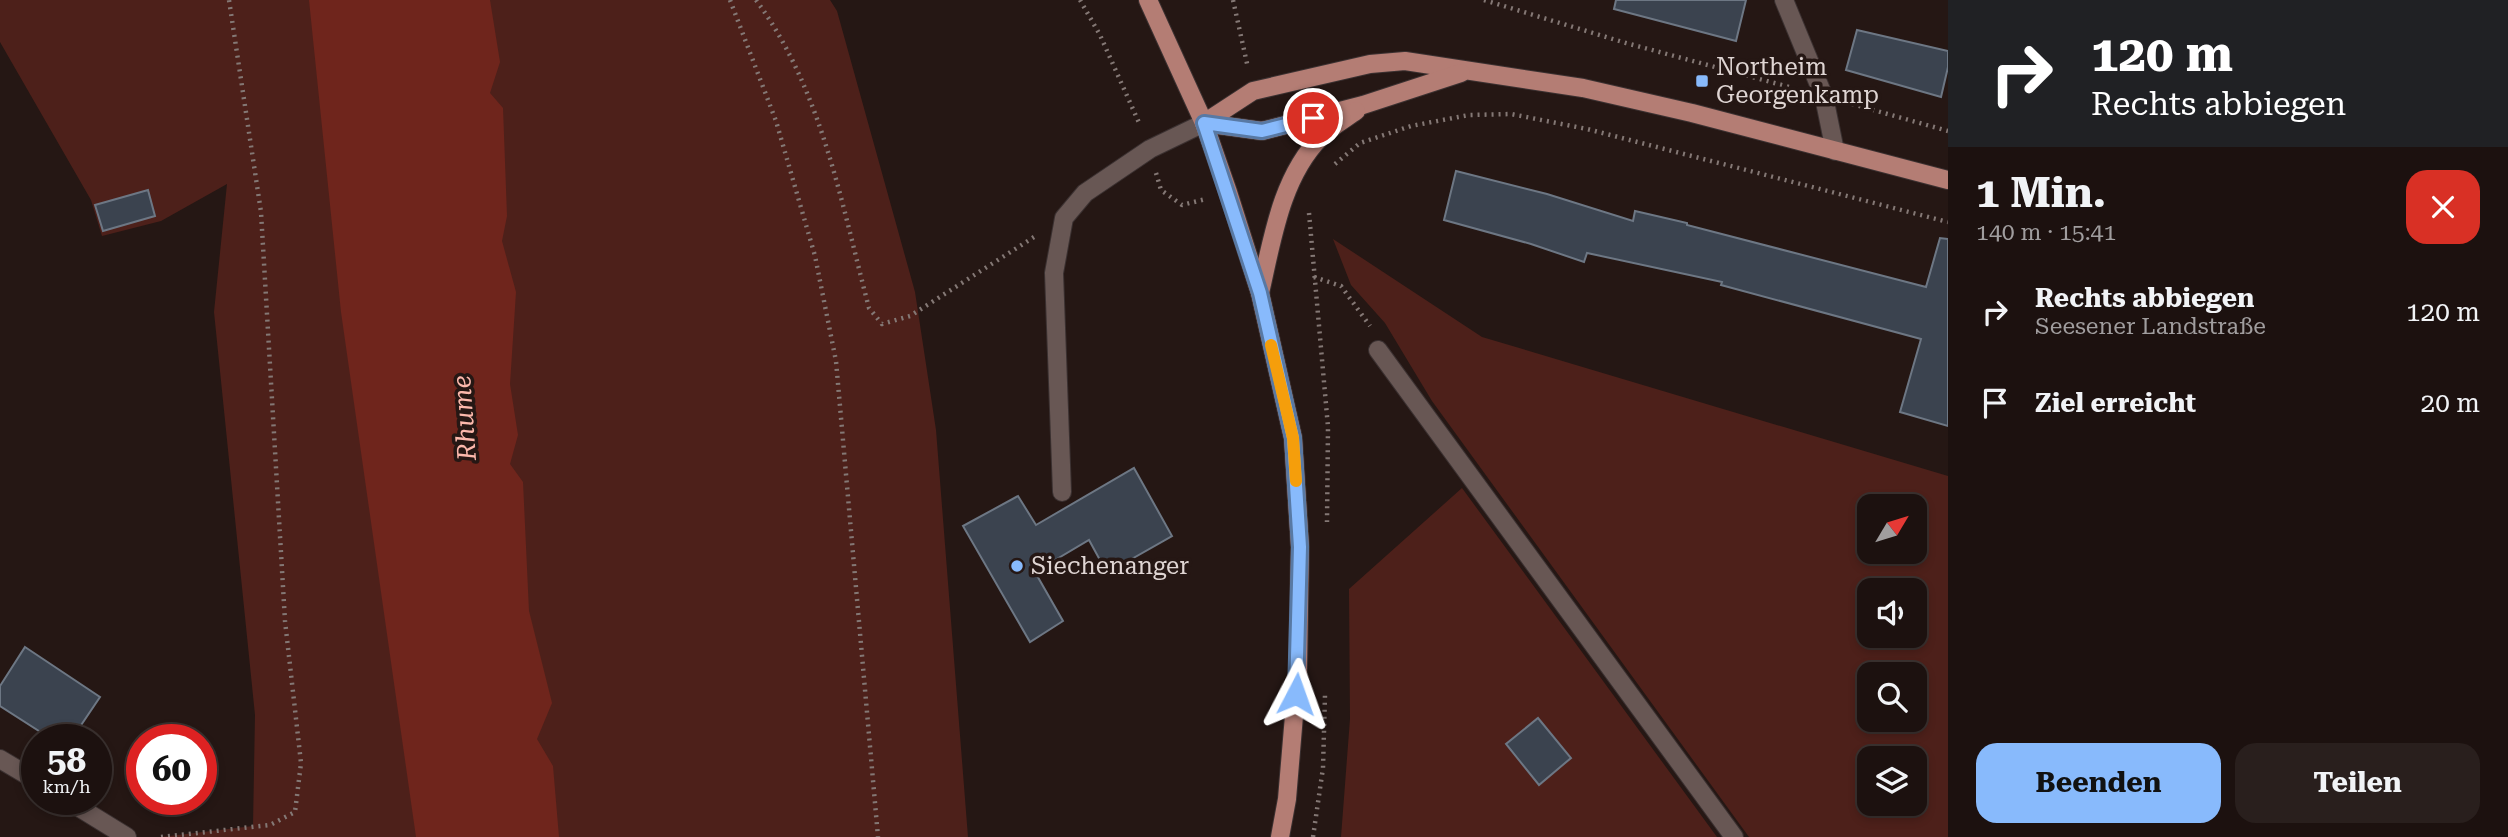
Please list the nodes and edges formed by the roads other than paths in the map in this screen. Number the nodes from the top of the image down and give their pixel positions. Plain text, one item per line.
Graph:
1 (1147, 0) edge
2 (1784, 0) edge
3 (1464, 72) junction
4 (1363, 105) junction
5 (1204, 123) junction
6 (1835, 151) junction
7 (1948, 180) edge
8 (1260, 293) junction
9 (1378, 350) road end
10 (1062, 492) dead end
11 (0, 759) edge
12 (21, 771) edge
13 (91, 815) edge
14 (127, 837) edge
15 (1280, 837) edge
16 (1734, 837) edge

1 - 5 main road
2 - 6 street
3 - 4 main road
3 - 5 main road
3 - 6 main road
4 - 5 main road
4 - 8 main road
5 - 8 main road
5 - 10 street
6 - 7 main road
8 - 15 main road
9 - 16 street
11 - 12 street
13 - 14 street

